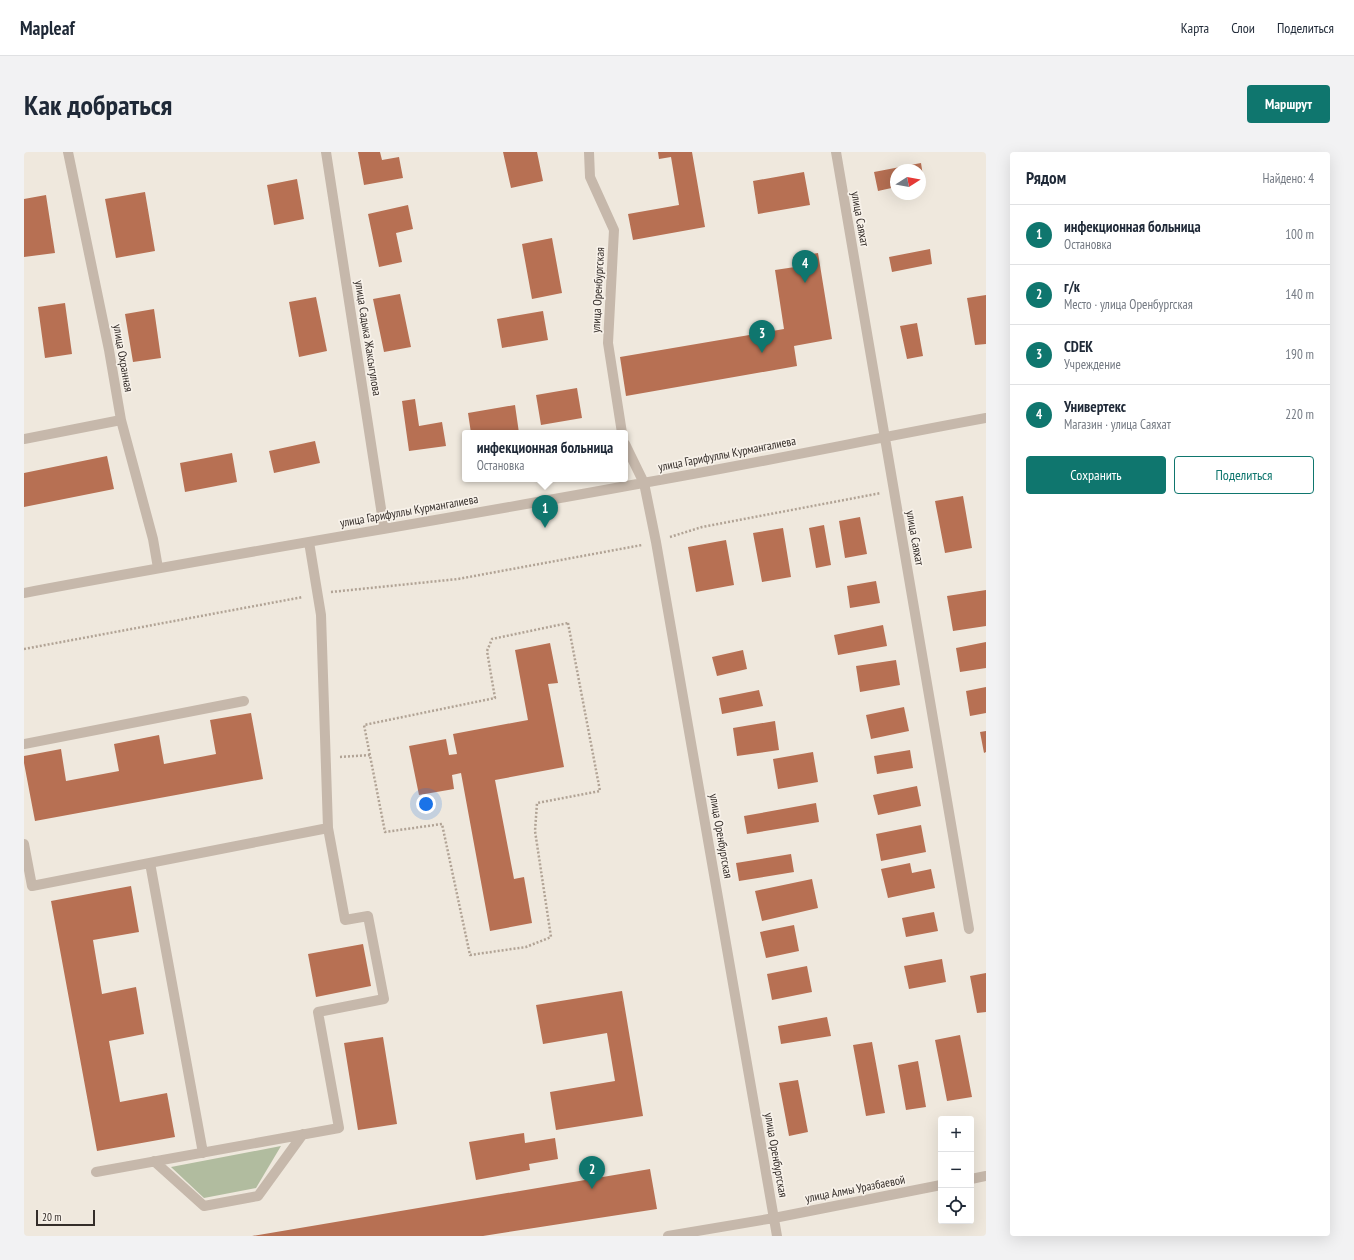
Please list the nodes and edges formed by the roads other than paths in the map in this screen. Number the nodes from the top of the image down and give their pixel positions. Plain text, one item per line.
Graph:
1 (68, 152) edge
2 (326, 152) edge
3 (589, 152) edge
4 (836, 152) edge
5 (986, 418) edge
6 (121, 420) junction
7 (622, 430) edge
8 (884, 437) junction
9 (24, 439) edge
10 (628, 450) edge
11 (644, 483) junction
12 (384, 528) junction
13 (309, 542) junction
14 (158, 568) junction
15 (24, 593) edge
16 (244, 701) dead end
17 (24, 744) edge
18 (328, 828) junction
19 (24, 844) edge
20 (150, 863) junction
21 (969, 929) dead end
22 (303, 1134) junction
23 (203, 1153) junction
24 (154, 1162) junction
25 (96, 1172) dead end
26 (986, 1176) edge
27 (974, 1178) edge
28 (938, 1186) edge
29 (774, 1218) junction
30 (668, 1236) edge
31 (778, 1236) edge

1 - 6 street, улица Охранная
2 - 12 street, улица Садыка Жаксыгулова
3 - 7 street, улица Оренбургская
4 - 8 street, улица Саяхат
5 - 8 street, улица Гарифуллы Курмангалиева
6 - 9 street
6 - 14 street, улица Охранная
8 - 11 street, улица Гарифуллы Курмангалиева
8 - 21 street, улица Саяхат
10 - 11 street, улица Оренбургская
11 - 12 street, улица Гарифуллы Курмангалиева
11 - 29 street, улица Оренбургская
12 - 13 street, улица Гарифуллы Курмангалиева
13 - 14 street, улица Гарифуллы Курмангалиева
13 - 18 street
14 - 15 street, улица Гарифуллы Курмангалиева
16 - 17 street
18 - 20 street
18 - 22 street
19 - 20 street
20 - 23 street
22 - 23 street
22 - 24 street
23 - 24 street
24 - 25 street
26 - 27 street
28 - 29 street, улица Алмы Уразбаевой
29 - 30 street, улица Алмы Уразбаевой
29 - 31 street, улица Оренбургская

